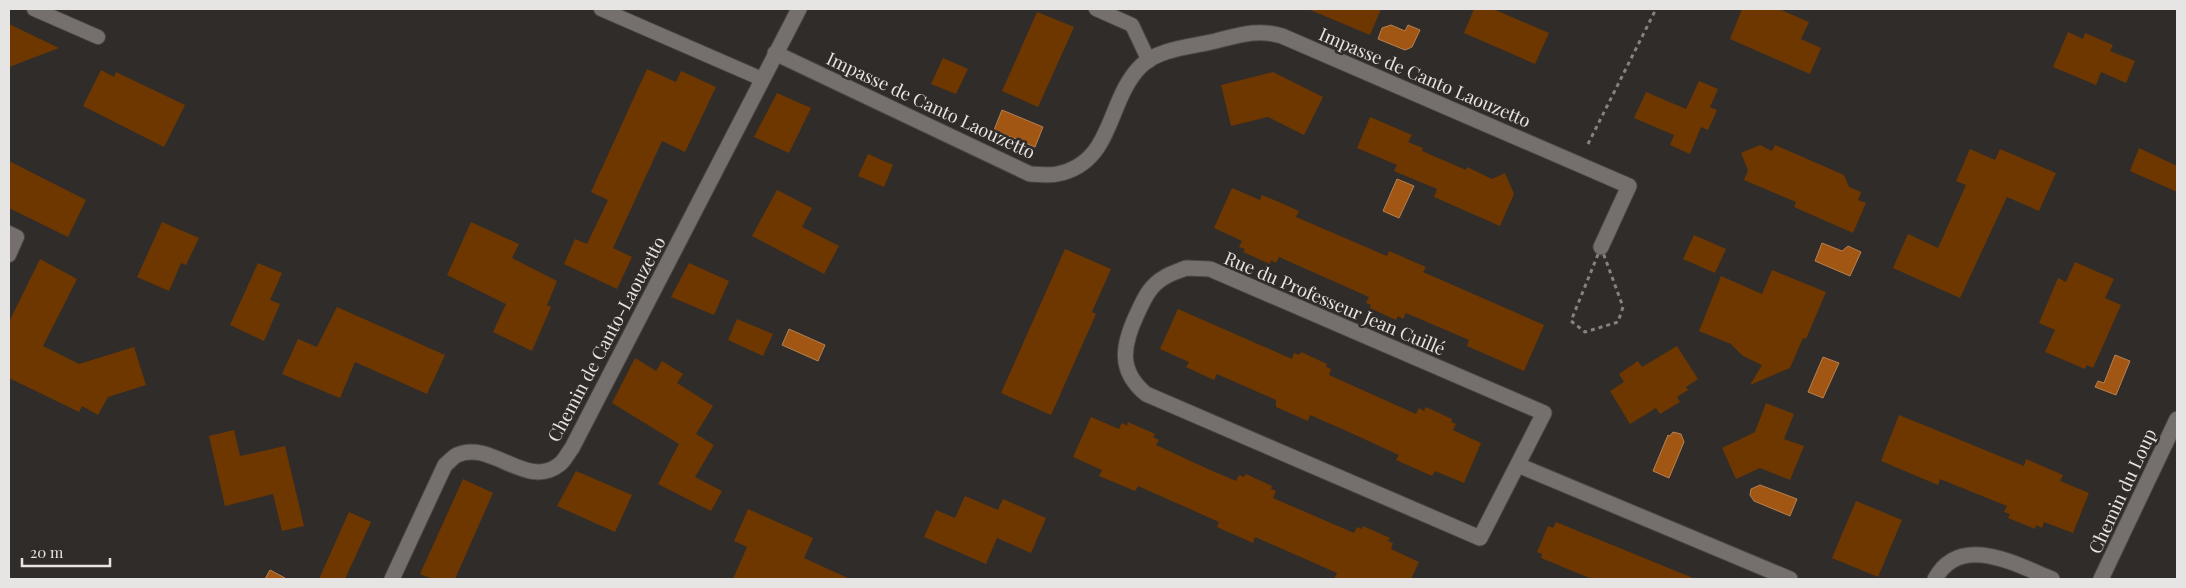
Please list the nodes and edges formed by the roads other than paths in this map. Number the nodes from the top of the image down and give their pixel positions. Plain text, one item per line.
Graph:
1 (34, 9) edge
2 (601, 9) edge
3 (799, 9) edge
4 (1096, 9) edge
5 (98, 37) dead end
6 (775, 53) junction
7 (1149, 61) junction
8 (762, 79) junction
9 (9, 233) edge
10 (1601, 248) road end
11 (9, 255) edge
12 (2177, 419) edge
13 (1518, 465) junction
14 (392, 579) edge
15 (1790, 579) edge
16 (1935, 579) edge
17 (2052, 579) edge
18 (2101, 579) edge

1 - 5 lane
2 - 8 lane
3 - 6 street, Chemin de Canto-Laouzetto
4 - 7 lane
6 - 7 street, Impasse de Canto Laouzetto
6 - 8 street, Chemin de Canto-Laouzetto
7 - 10 street, Impasse de Canto Laouzetto
8 - 14 street, Chemin de Canto-Laouzetto
9 - 11 lane
12 - 18 street, Chemin du Loup
13 - 13 street, Rue du Professeur Jean Cuillé
13 - 15 street
16 - 17 street

